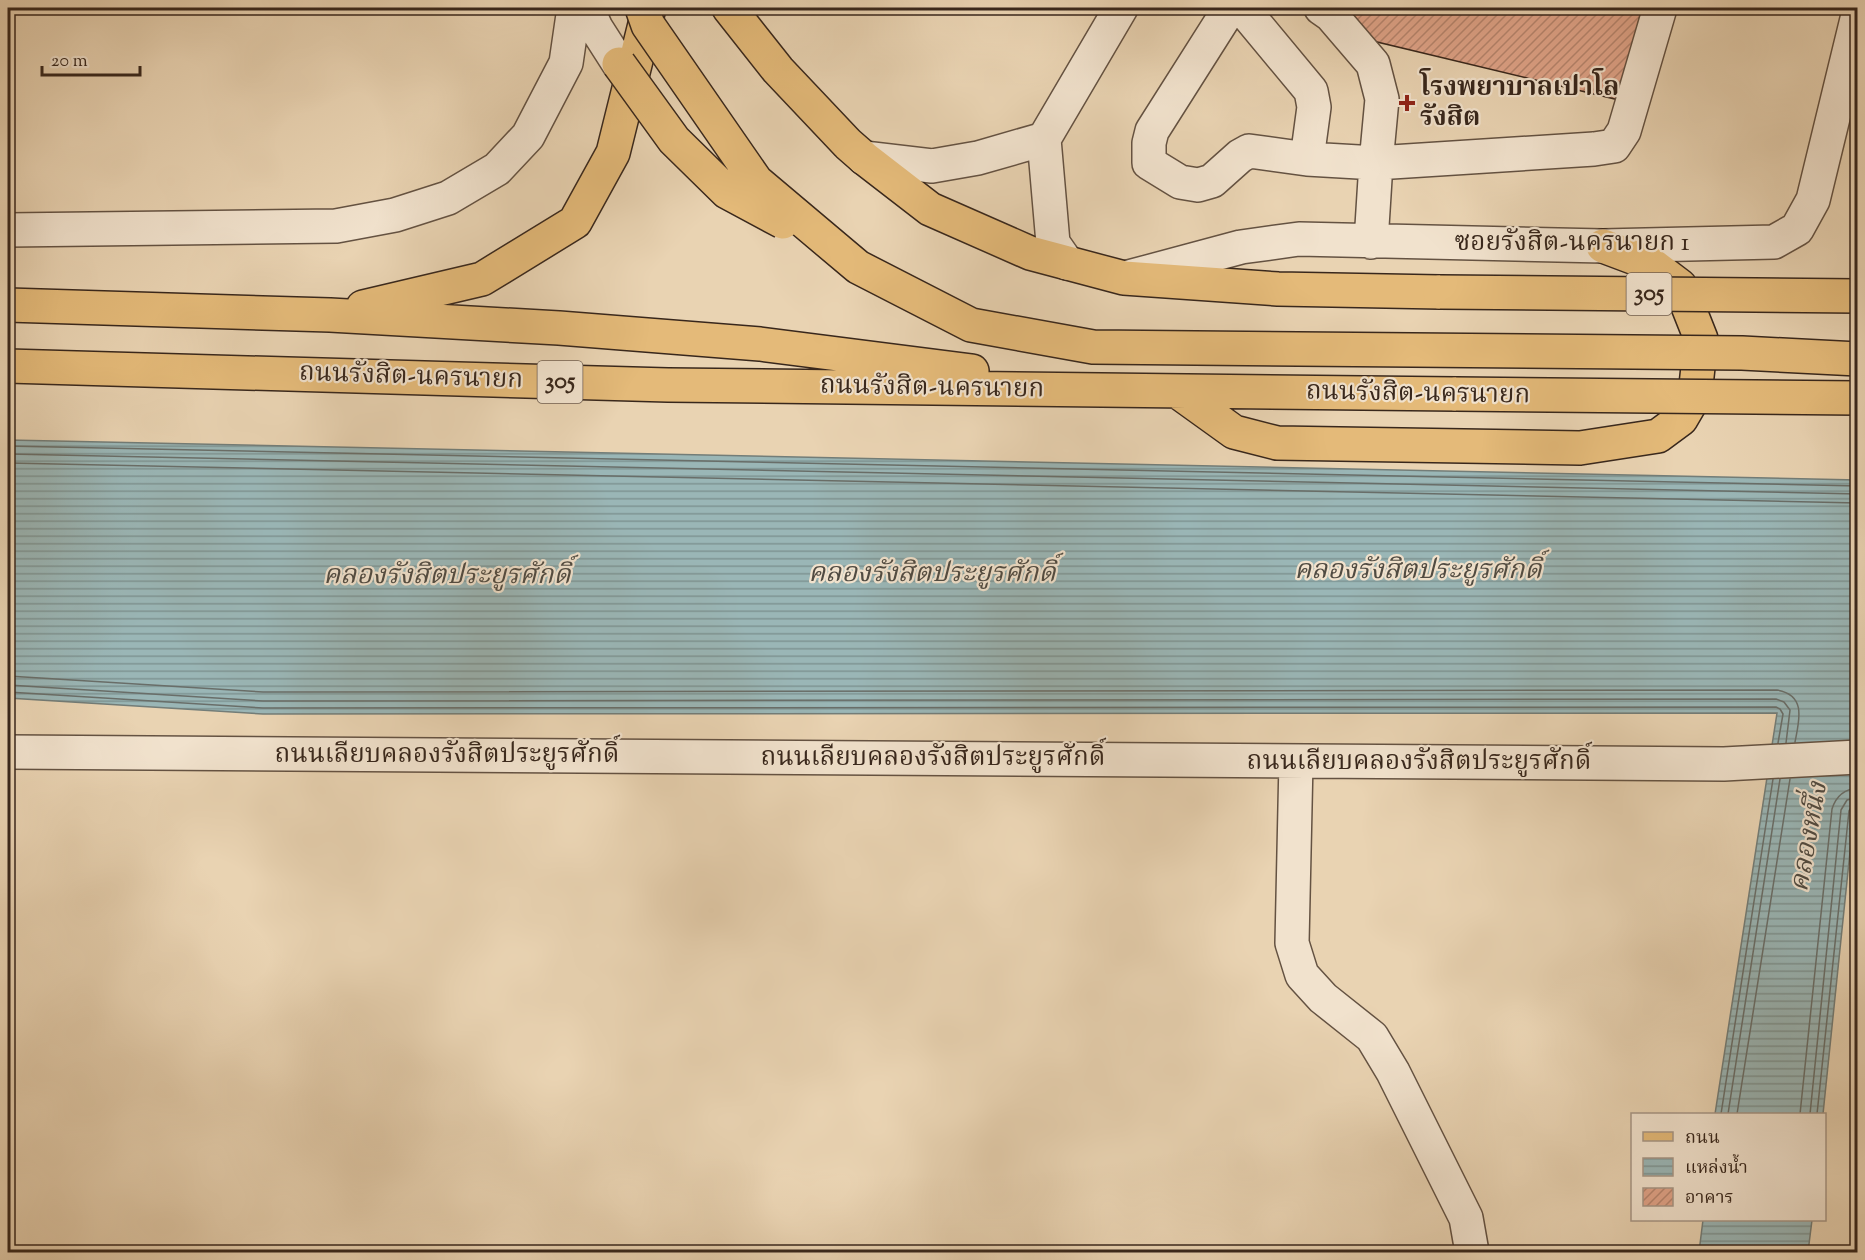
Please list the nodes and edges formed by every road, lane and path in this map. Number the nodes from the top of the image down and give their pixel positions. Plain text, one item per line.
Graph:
1 (574, 8) edge
2 (587, 8) edge
3 (642, 8) edge
4 (649, 8) edge
5 (729, 8) edge
6 (1121, 8) edge
7 (1230, 8) edge
8 (1242, 8) edge
9 (1321, 8) edge
10 (1660, 8) edge
11 (1857, 15) edge
12 (619, 64) joint
13 (1044, 139) junction
14 (864, 158) junction
15 (1307, 159) junction
16 (1376, 163) junction
17 (8, 230) edge
18 (1371, 242) junction
19 (1603, 246) junction
20 (843, 254) junction
21 (1067, 263) junction
22 (1124, 278) junction
23 (1857, 296) edge
24 (8, 305) edge
25 (330, 315) junction
26 (1857, 359) edge
27 (8, 366) edge
28 (1113, 390) junction
29 (1177, 391) junction
30 (1857, 398) edge
31 (8, 752) edge
32 (1857, 757) edge
33 (1296, 761) junction
34 (1472, 1252) edge

1 - 17 street
2 - 12 street
3 - 20 main road, bridge
4 - 25 main road
5 - 14 main road
6 - 13 street
7 - 15 street
8 - 15 street
9 - 16 street
10 - 16 street
11 - 19 street, ซอยรังสิต-นครนายก 1
12 - 20 main road, bridge
13 - 14 street
13 - 21 street
14 - 21 main road
15 - 16 street
16 - 18 street
18 - 19 street, ซอยรังสิต-นครนายก 1
18 - 22 street, ซอยรังสิต-นครนายก 1
19 - 29 main road
20 - 26 main road, bridge
21 - 22 main road
22 - 23 main road, 305, bridge
24 - 25 main road
25 - 28 main road
27 - 28 main road, ถนนรังสิต-นครนายก / 305
28 - 29 main road, ถนนรังสิต-นครนายก / 305
29 - 30 main road, ถนนรังสิต-นครนายก / 305, bridge
31 - 33 street, ถนนเลียบคลองรังสิตประยูรศักดิ์
32 - 33 street, ถนนเลียบคลองรังสิตประยูรศักดิ์
33 - 34 street

